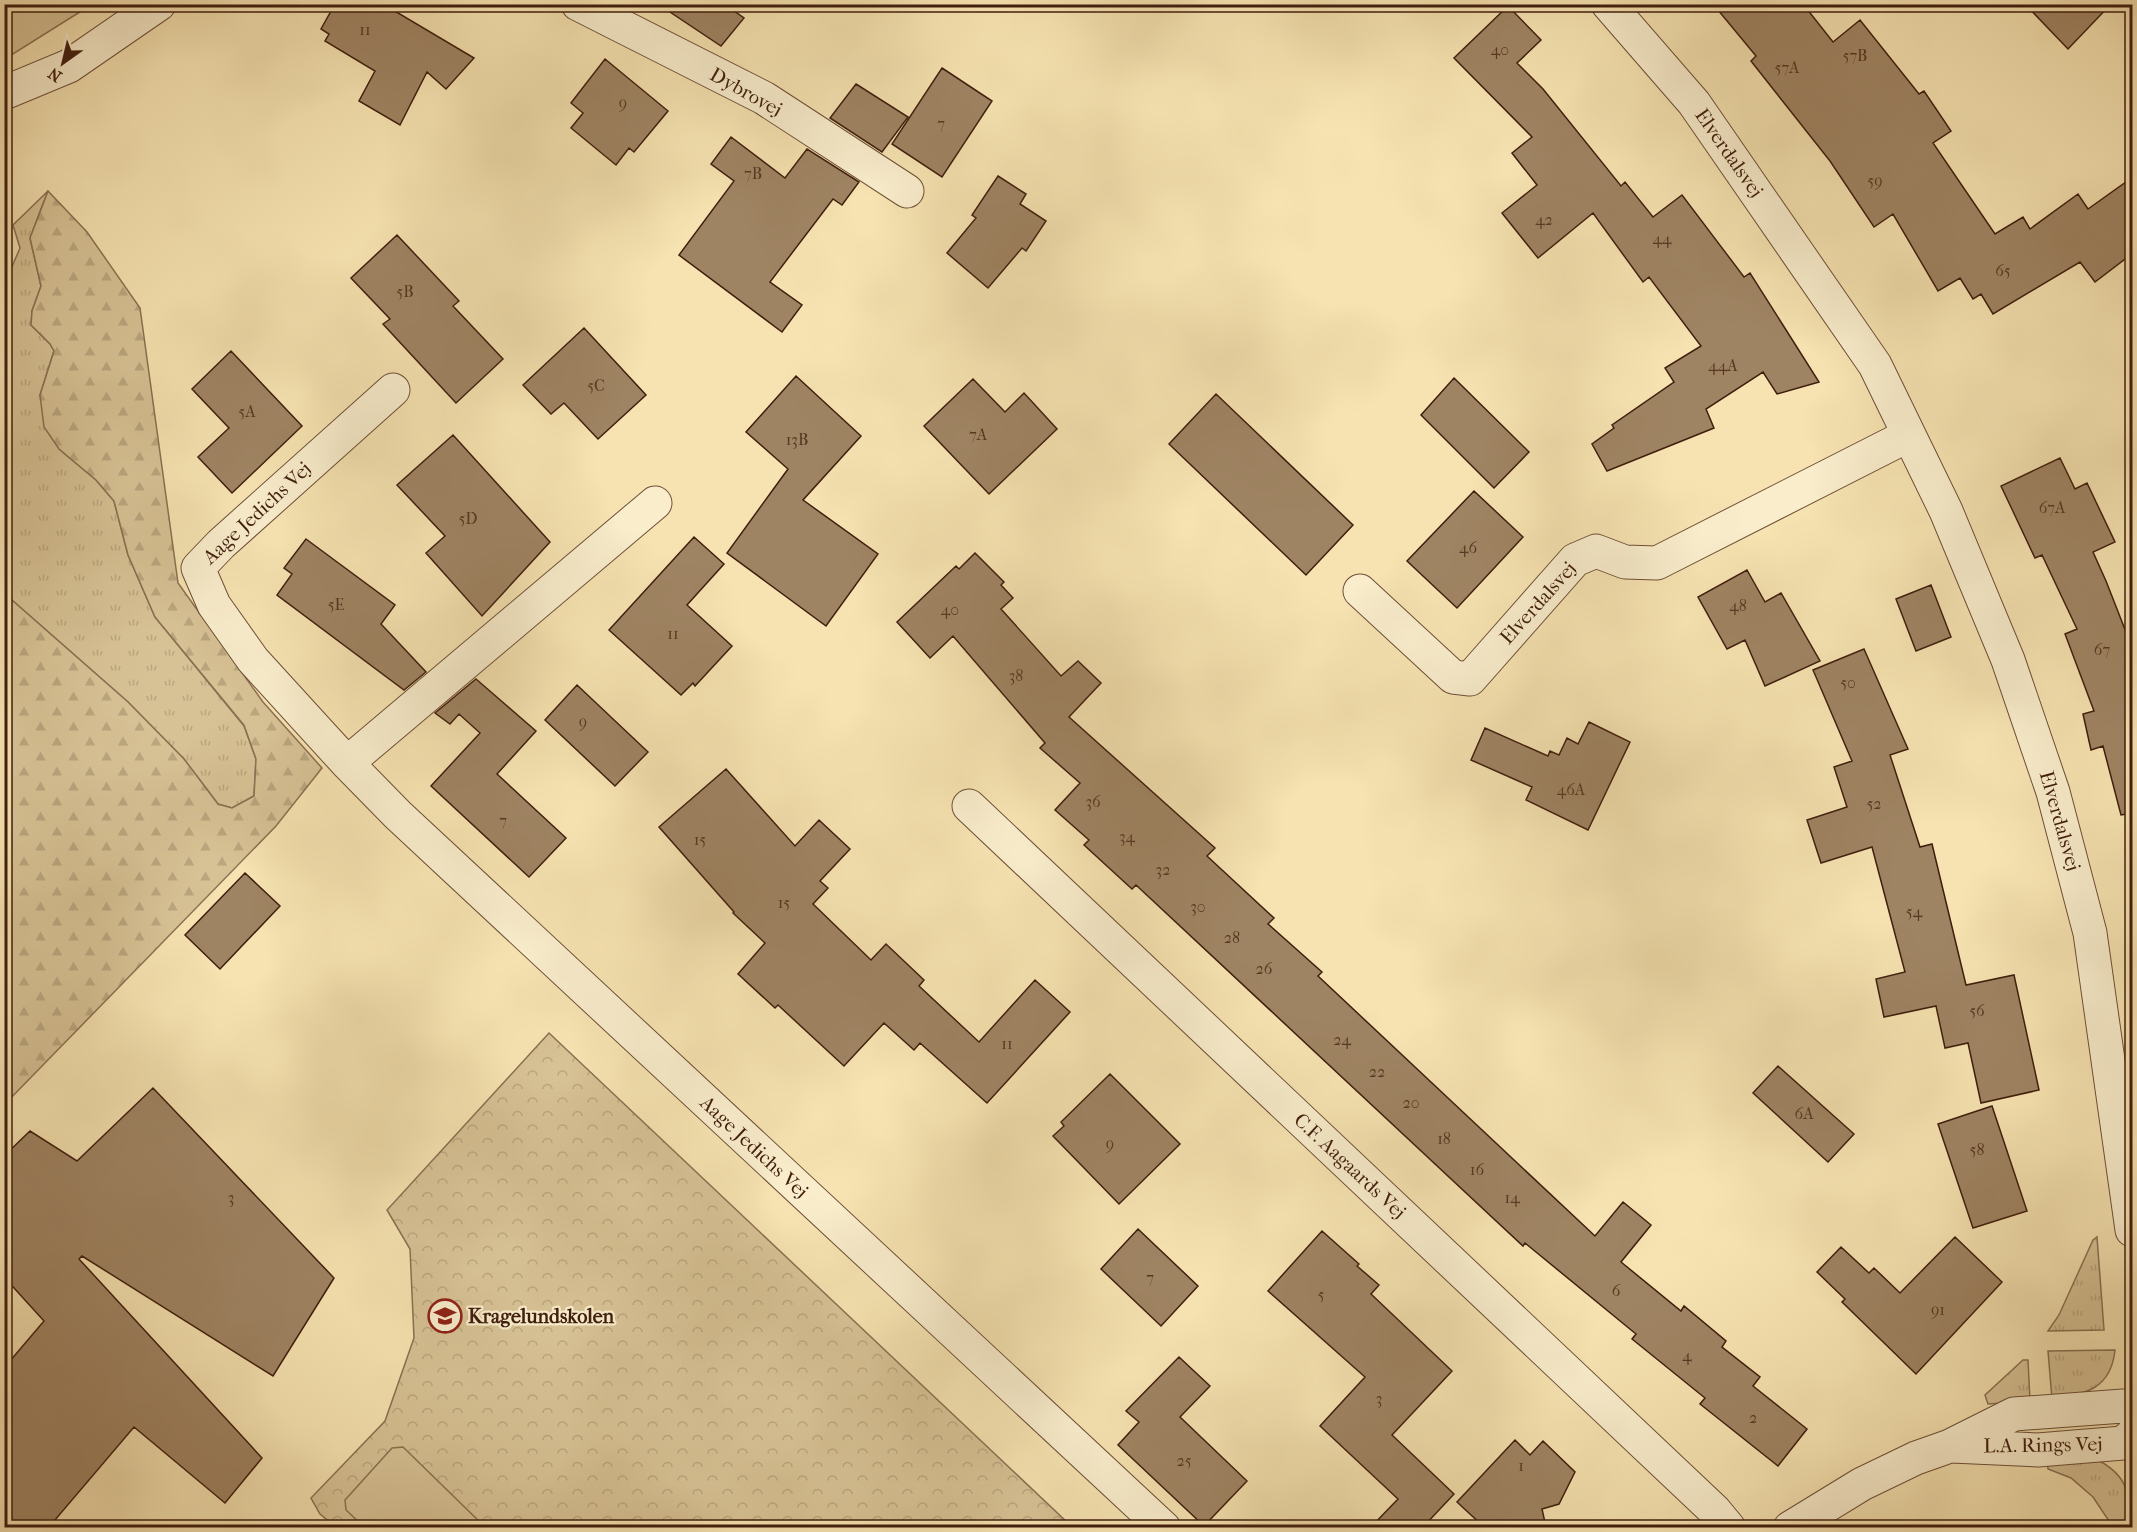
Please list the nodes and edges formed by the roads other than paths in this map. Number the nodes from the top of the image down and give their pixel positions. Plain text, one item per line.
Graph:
1 (159, 4) edge
2 (578, 4) edge
3 (1608, 4) edge
4 (4, 93) edge
5 (907, 192) dead end
6 (393, 390) dead end
7 (1909, 435) junction
8 (655, 504) dead end
9 (1360, 591) dead end
10 (347, 763) junction
11 (969, 806) dead end
12 (2133, 1230) edge
13 (2133, 1411) edge
14 (2133, 1435) edge
15 (1950, 1446) junction
16 (1164, 1527) edge
17 (1729, 1527) edge
18 (1790, 1527) edge

1 - 4 street
2 - 5 street, Dybrovej
3 - 7 street, Elverdalsvej
6 - 10 street, Aage Jedichs Vej
7 - 9 street, Elverdalsvej
7 - 12 street, Elverdalsvej
8 - 10 street
10 - 16 street, Aage Jedichs Vej
11 - 17 street, C.F. Aagaards Vej
13 - 15 street, L.A. Rings Vej
14 - 15 street, L.A. Rings Vej
15 - 18 street, L.A. Rings Vej

